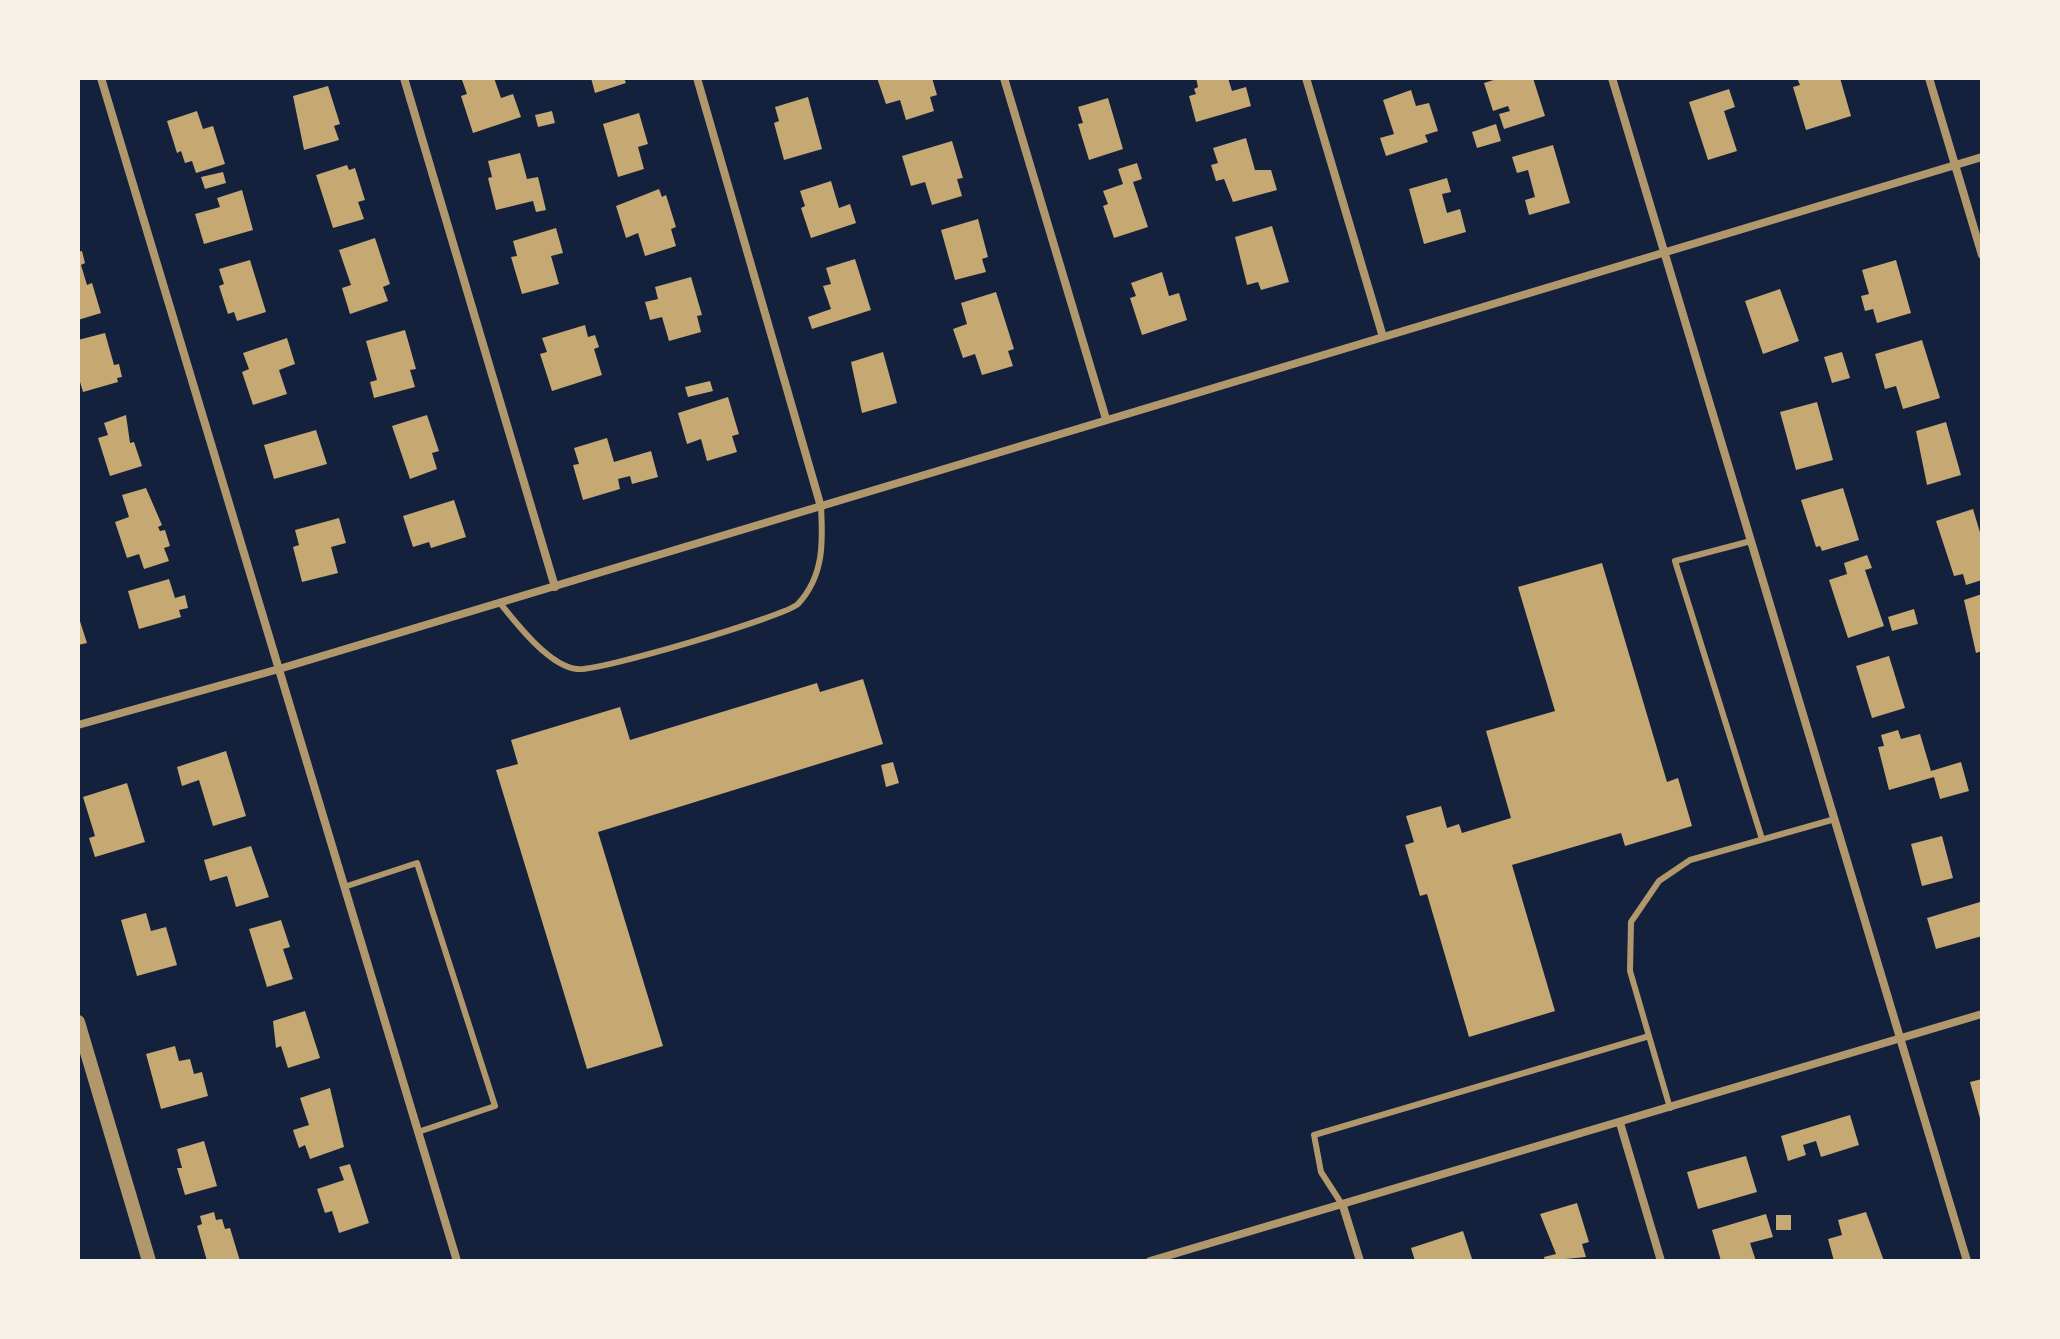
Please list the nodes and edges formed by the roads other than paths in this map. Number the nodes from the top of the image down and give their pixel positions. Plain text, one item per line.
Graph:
1 (101, 78) edge
2 (404, 78) edge
3 (697, 78) edge
4 (1004, 78) edge
5 (1306, 78) edge
6 (1612, 78) edge
7 (1929, 78) edge
8 (1982, 157) edge
9 (1955, 165) junction
10 (1663, 252) junction
11 (1982, 255) edge
12 (1383, 337) junction
13 (1106, 419) junction
14 (821, 507) junction
15 (1751, 541) junction
16 (555, 587) junction
17 (500, 603) junction
18 (279, 669) junction
19 (78, 725) edge
20 (1835, 819) junction
21 (1762, 839) junction
22 (344, 887) junction
23 (1982, 1014) edge
24 (78, 1022) edge
25 (1646, 1037) junction
26 (1901, 1037) junction
27 (1670, 1108) junction
28 (1620, 1123) junction
29 (418, 1132) junction
30 (1343, 1206) junction
31 (149, 1261) edge
32 (457, 1261) edge
33 (1150, 1261) edge
34 (1360, 1261) edge
35 (1661, 1261) edge
36 (1967, 1261) edge

1 - 18 street
2 - 16 street
3 - 14 street
4 - 13 street
5 - 12 street
6 - 10 street
7 - 9 street
8 - 9 street
9 - 10 street
9 - 11 street
10 - 12 street
10 - 15 street
12 - 13 street
13 - 14 street
14 - 16 street
14 - 17 lane
15 - 20 street
15 - 21 lane
16 - 17 street
17 - 18 street
18 - 19 street
18 - 22 street
20 - 21 lane
20 - 26 street
21 - 25 lane
22 - 29 street
22 - 29 lane
23 - 26 street
24 - 31 street
25 - 27 lane
25 - 30 lane
26 - 27 street
26 - 36 street
27 - 28 street
28 - 30 street
28 - 35 street
29 - 32 street
30 - 33 street
30 - 34 street

